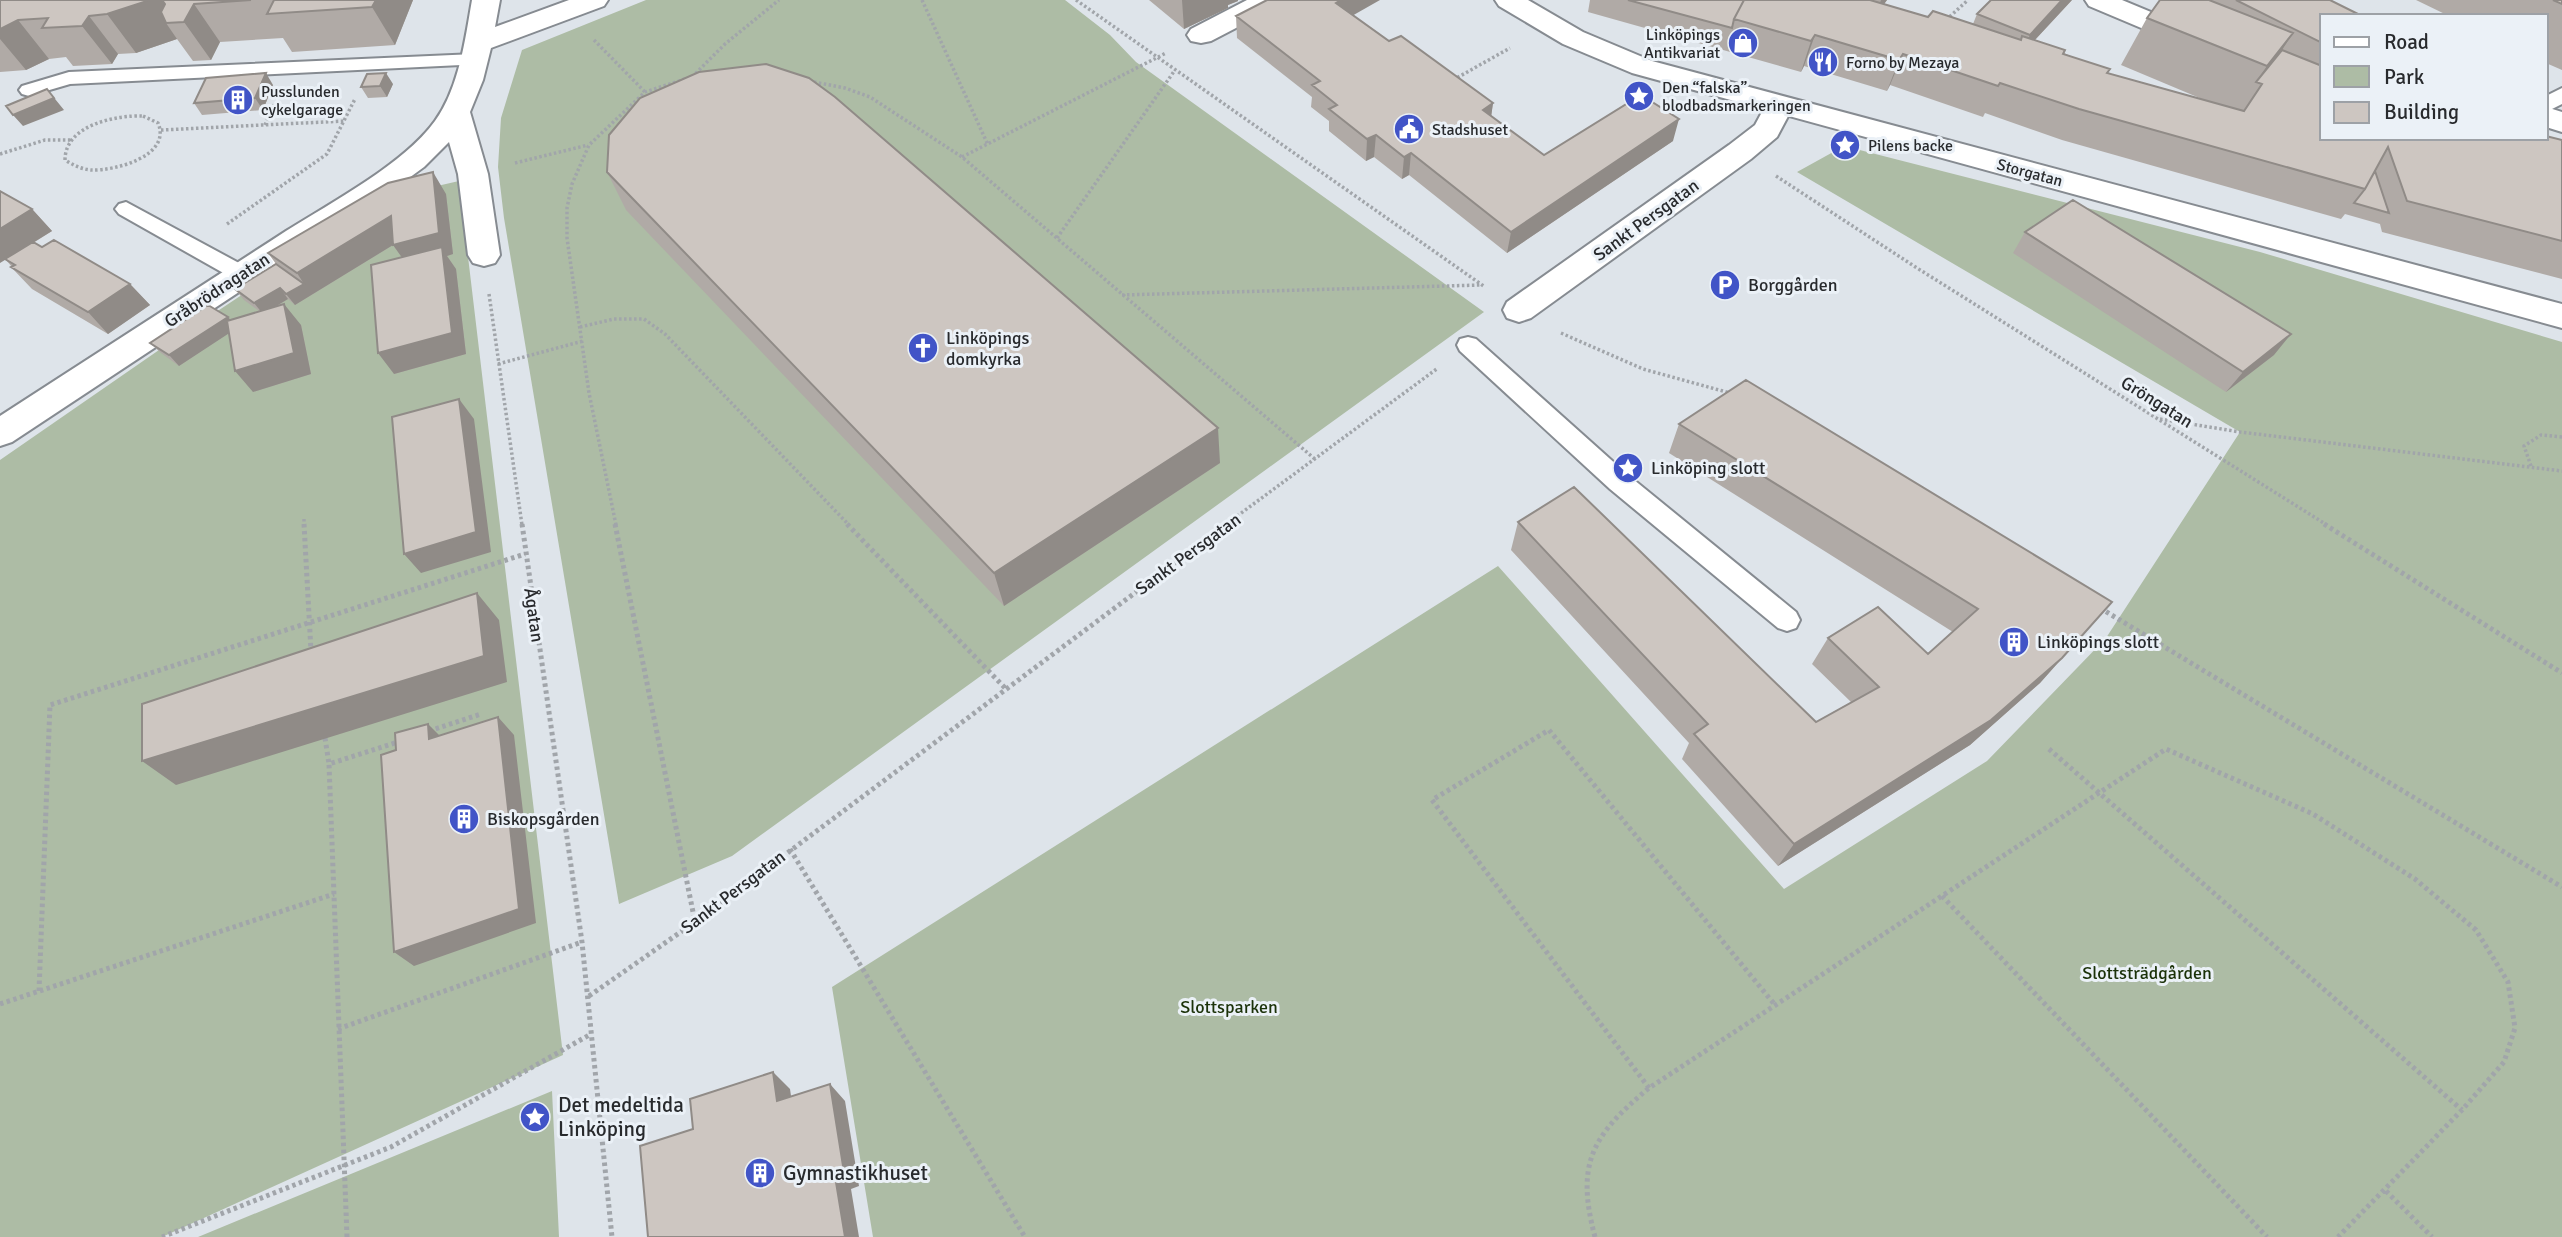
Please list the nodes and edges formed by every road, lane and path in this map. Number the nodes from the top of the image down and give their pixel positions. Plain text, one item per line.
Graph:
1 (486, 0) edge
2 (594, 0) edge
3 (779, 0) edge
4 (922, 0) edge
5 (1076, 0) edge
6 (1268, 0) edge
7 (1509, 0) edge
8 (1969, 0) edge
9 (2099, 0) edge
10 (1945, 21) edge
11 (589, 35) dead end
12 (1200, 35) dead end
13 (477, 51) junction
14 (1505, 51) dead end
15 (2223, 52) edge
16 (1157, 57) junction
17 (373, 64) junction
18 (1175, 70) junction
19 (703, 76) edge
20 (692, 77) junction
21 (798, 80) edge
22 (1448, 83) edge
23 (29, 90) dead end
24 (645, 92) junction
25 (2562, 94) edge
26 (1779, 105) junction
27 (2548, 105) edge
28 (455, 110) junction
29 (345, 121) junction
30 (161, 130) junction
31 (71, 140) junction
32 (589, 145) junction
33 (988, 145) junction
34 (1740, 152) junction
35 (0, 154) edge
36 (962, 158) junction
37 (523, 162) dead end
38 (126, 209) dead end
39 (1057, 238) junction
40 (194, 246) junction
41 (484, 255) joint
42 (242, 274) junction
43 (1481, 285) junction
44 (1122, 295) junction
45 (1519, 310) junction
46 (2562, 316) edge
47 (580, 327) junction
48 (583, 341) junction
49 (1468, 345) joint
50 (498, 364) junction
51 (1742, 395) edge
52 (2157, 418) junction
53 (0, 433) edge
54 (2562, 437) edge
55 (1316, 460) junction
56 (2531, 467) junction
57 (2562, 471) edge
58 (304, 519) dead end
59 (526, 554) junction
60 (2095, 605) edge
61 (1787, 620) dead end
62 (309, 622) junction
63 (312, 658) edge
64 (2562, 673) edge
65 (1004, 688) junction
66 (481, 714) dead end
67 (418, 735) edge
68 (325, 738) edge
69 (405, 739) edge
70 (2049, 749) dead end
71 (329, 764) junction
72 (2100, 793) junction
73 (790, 849) junction
74 (2562, 887) edge
75 (334, 894) junction
76 (1942, 896) junction
77 (695, 922) junction
78 (582, 942) junction
79 (39, 991) junction
80 (589, 996) junction
81 (0, 1004) edge
82 (1775, 1005) junction
83 (338, 1029) junction
84 (591, 1034) junction
85 (1649, 1088) junction
86 (2462, 1110) junction
87 (343, 1166) junction
88 (2385, 1190) junction
89 (180, 1233) edge
90 (162, 1237) edge
91 (347, 1237) edge
92 (612, 1237) edge
93 (1025, 1237) edge
94 (1595, 1237) edge
95 (2267, 1237) edge
96 (2338, 1237) edge
97 (2432, 1237) edge

1 - 13 street
2 - 13 street
3 - 20 path
4 - 33 path
5 - 16 path
6 - 12 street
7 - 26 street, Storgatan
8 - 10 path
9 - 15 street
11 - 24 path
13 - 17 lane
13 - 28 street
14 - 22 path
16 - 18 path
16 - 33 path
17 - 23 lane
17 - 29 path
18 - 39 path
18 - 43 path
19 - 20 path
20 - 24 path
21 - 36 path
24 - 32 path
25 - 27 lane
26 - 34 street, Sankt Persgatan
26 - 46 street, Storgatan
28 - 41 street
28 - 42 street, Gråbrödragatan
29 - 30 path
29 - 40 path
30 - 31 path
30 - 31 path
31 - 35 path
32 - 37 path
32 - 47 path
33 - 36 path
34 - 45 street, Sankt Persgatan
34 - 52 path, Gröngatan
36 - 39 path
38 - 40 lane
39 - 44 path
40 - 42 lane
41 - 50 path, Ågatan
42 - 53 street, Gråbrödragatan
43 - 44 path
43 - 45 path
44 - 55 path
45 - 51 path
47 - 48 path
47 - 65 path
48 - 50 path
48 - 77 path
49 - 55 path, Sankt Persgatan
49 - 61 lane
50 - 59 path, Ågatan
52 - 56 path
52 - 64 path, Gröngatan
54 - 56 path
55 - 65 path, Sankt Persgatan
56 - 57 path
58 - 62 path
59 - 62 path
59 - 78 path, Ågatan
60 - 74 path
62 - 63 path
62 - 79 path
65 - 73 path, Sankt Persgatan
66 - 67 path
68 - 71 path
69 - 71 path
70 - 72 path
71 - 75 path
72 - 76 path
72 - 86 path
72 - 86 path
73 - 77 path, Sankt Persgatan
73 - 93 path
75 - 79 path
75 - 83 path
76 - 82 path
76 - 95 path
77 - 80 path, Sankt Persgatan
78 - 80 path, Ågatan
78 - 83 path
79 - 81 path
80 - 84 path, Ågatan
82 - 85 path
82 - 85 path
83 - 87 path
84 - 87 path
84 - 92 path, Ågatan
85 - 94 path
86 - 88 path
87 - 89 path
87 - 91 path
88 - 96 path
88 - 97 path
89 - 90 path

